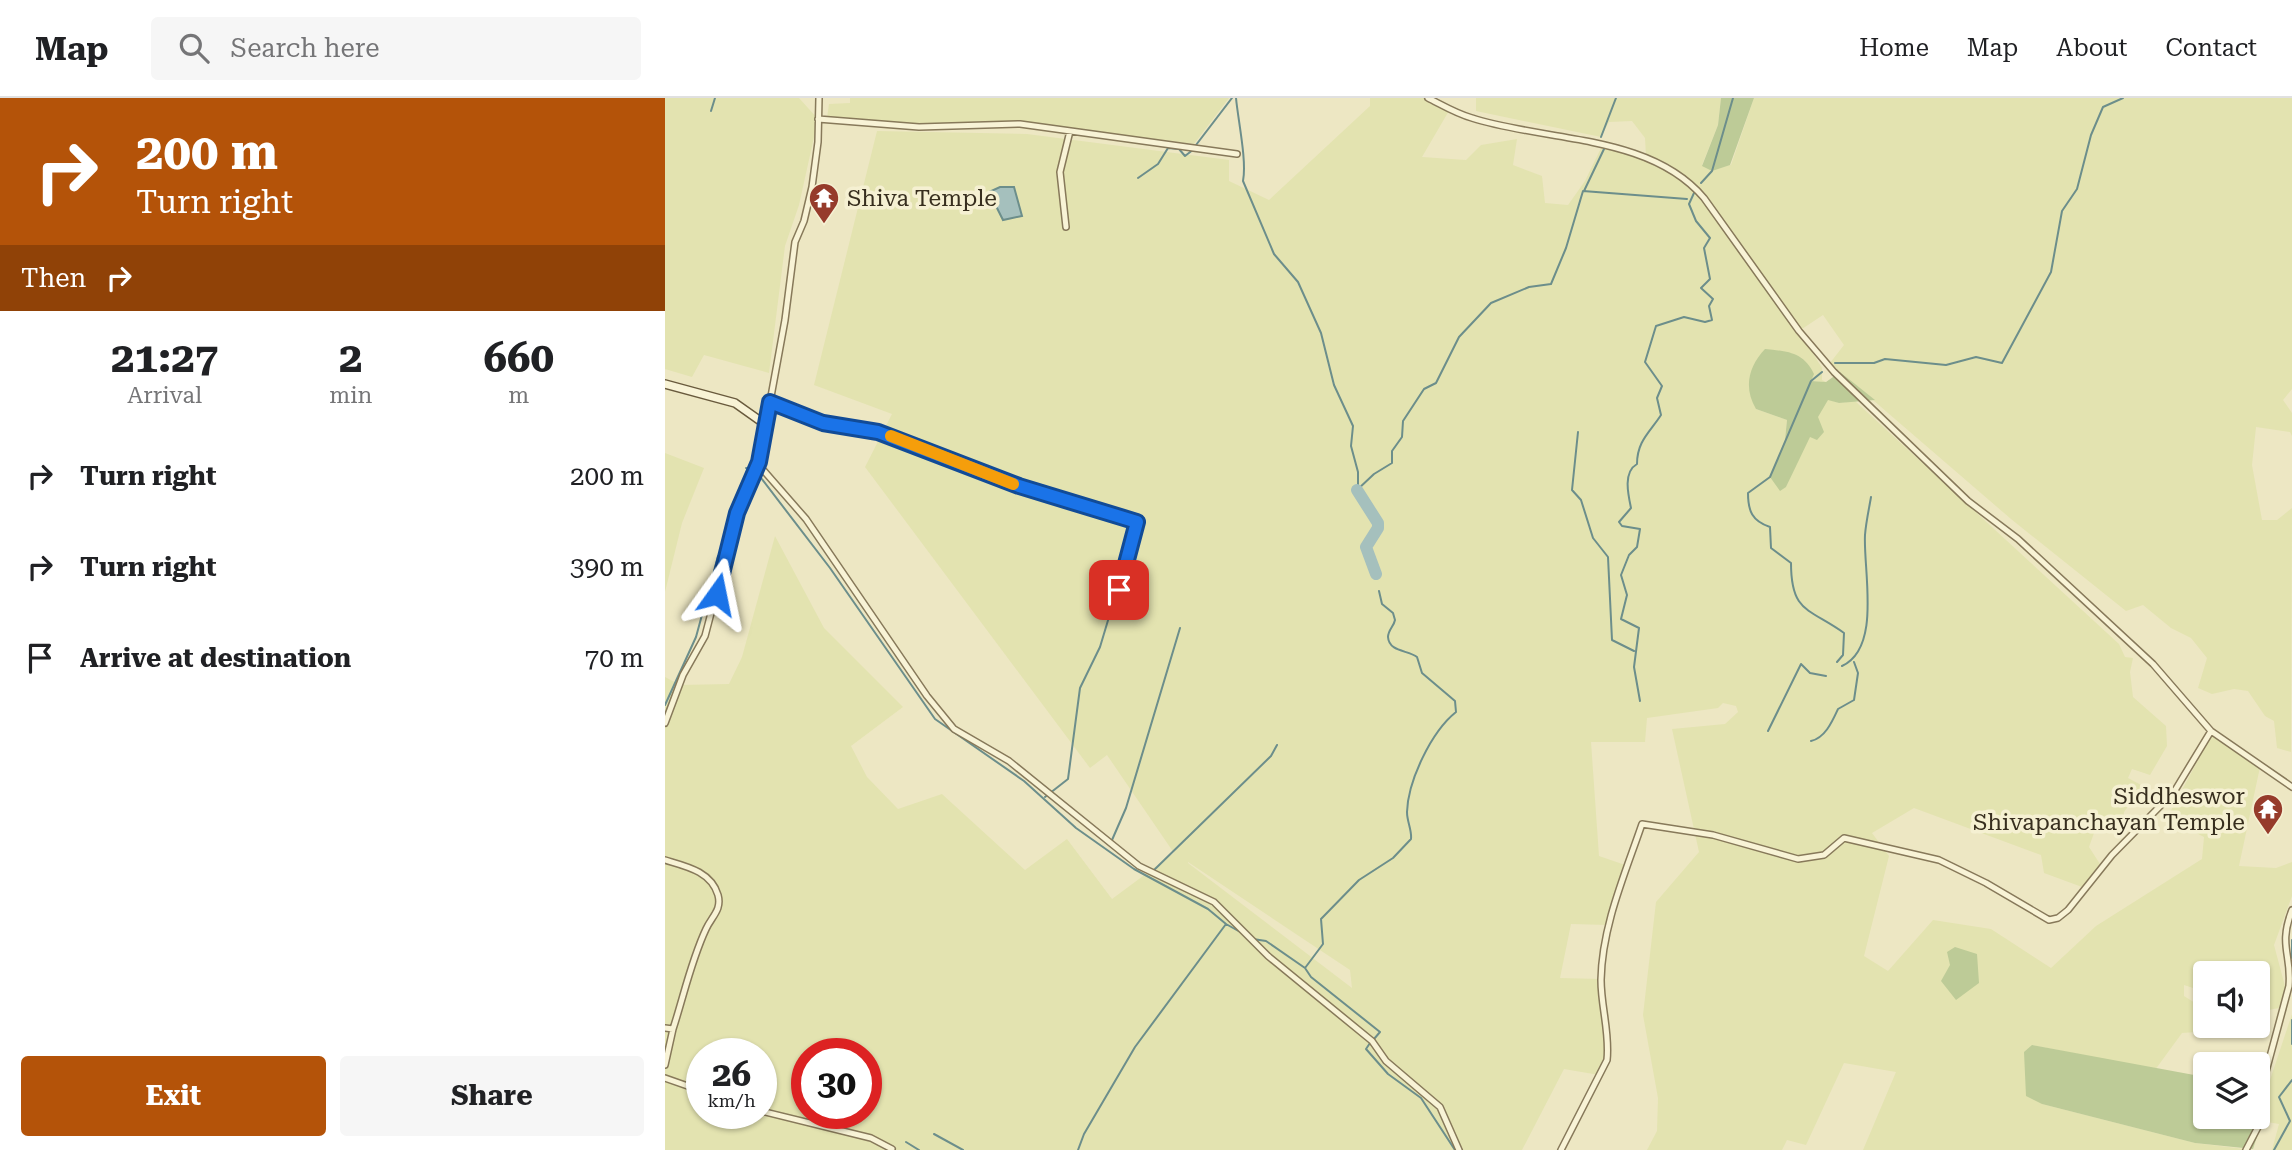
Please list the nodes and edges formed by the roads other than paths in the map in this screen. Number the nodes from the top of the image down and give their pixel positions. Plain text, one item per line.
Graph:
1 (819, 98) edge
2 (1428, 98) edge
3 (818, 119) junction
4 (1070, 131) junction
5 (1237, 154) dead end
6 (1066, 228) dead end
7 (665, 384) edge
8 (770, 402) junction
9 (766, 425) junction
10 (758, 464) junction
11 (1114, 608) dead end
12 (665, 721) edge
13 (2211, 731) junction
14 (2292, 787) edge
15 (665, 860) edge
16 (2292, 910) edge
17 (2291, 983) edge
18 (665, 1028) edge
19 (673, 1029) junction
20 (665, 1065) edge
21 (665, 1078) edge
22 (686, 1085) edge
23 (777, 1115) edge
24 (892, 1149) edge
25 (1459, 1150) edge
26 (1561, 1150) edge
27 (2246, 1150) edge

1 - 3 street
2 - 13 street
3 - 4 street
3 - 8 street
4 - 5 street
4 - 6 street
7 - 9 street
8 - 9 street
8 - 11 street
9 - 10 street
10 - 12 street
10 - 25 street
13 - 14 street
13 - 26 street
15 - 19 street
16 - 17 street
17 - 27 street
18 - 19 street
19 - 20 street
21 - 22 street
23 - 24 street

